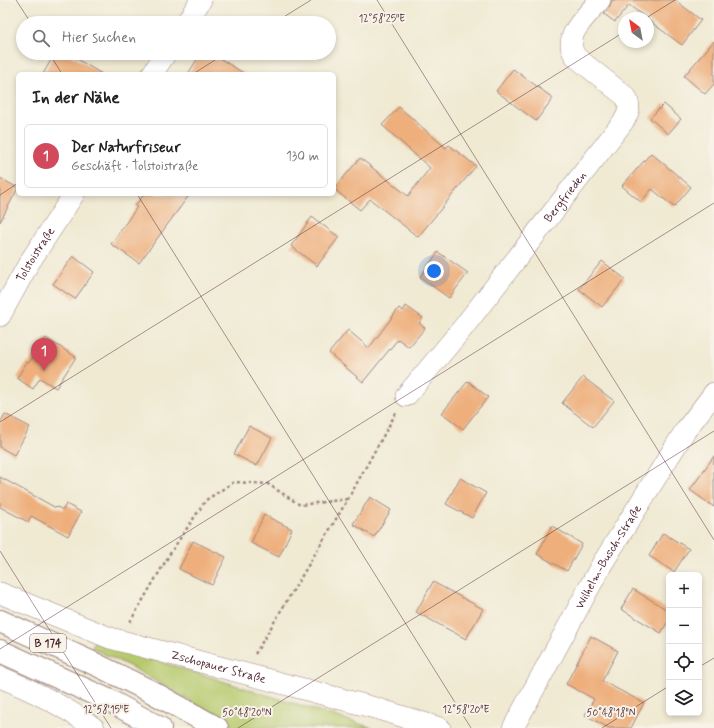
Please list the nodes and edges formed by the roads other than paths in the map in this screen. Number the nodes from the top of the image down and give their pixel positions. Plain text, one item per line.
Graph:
1 (201, 0) edge
2 (600, 0) edge
3 (191, 16) edge
4 (161, 60) edge
5 (153, 72) edge
6 (73, 196) edge
7 (0, 316) edge
8 (714, 393) edge
9 (406, 396) road end
10 (0, 593) edge
11 (0, 621) edge
12 (0, 651) edge
13 (0, 677) edge
14 (94, 728) edge
15 (160, 728) edge
16 (216, 728) edge
17 (440, 728) edge
18 (513, 728) edge

1 - 3 street
2 - 9 street, Bergfrieden
4 - 5 street
6 - 7 street, Tolstoistraße
8 - 18 street, Wilhelm-Busch-Straße
10 - 17 street, Zschopauer Straße
11 - 16 highway, B 174
12 - 15 highway, B 174
13 - 14 street

